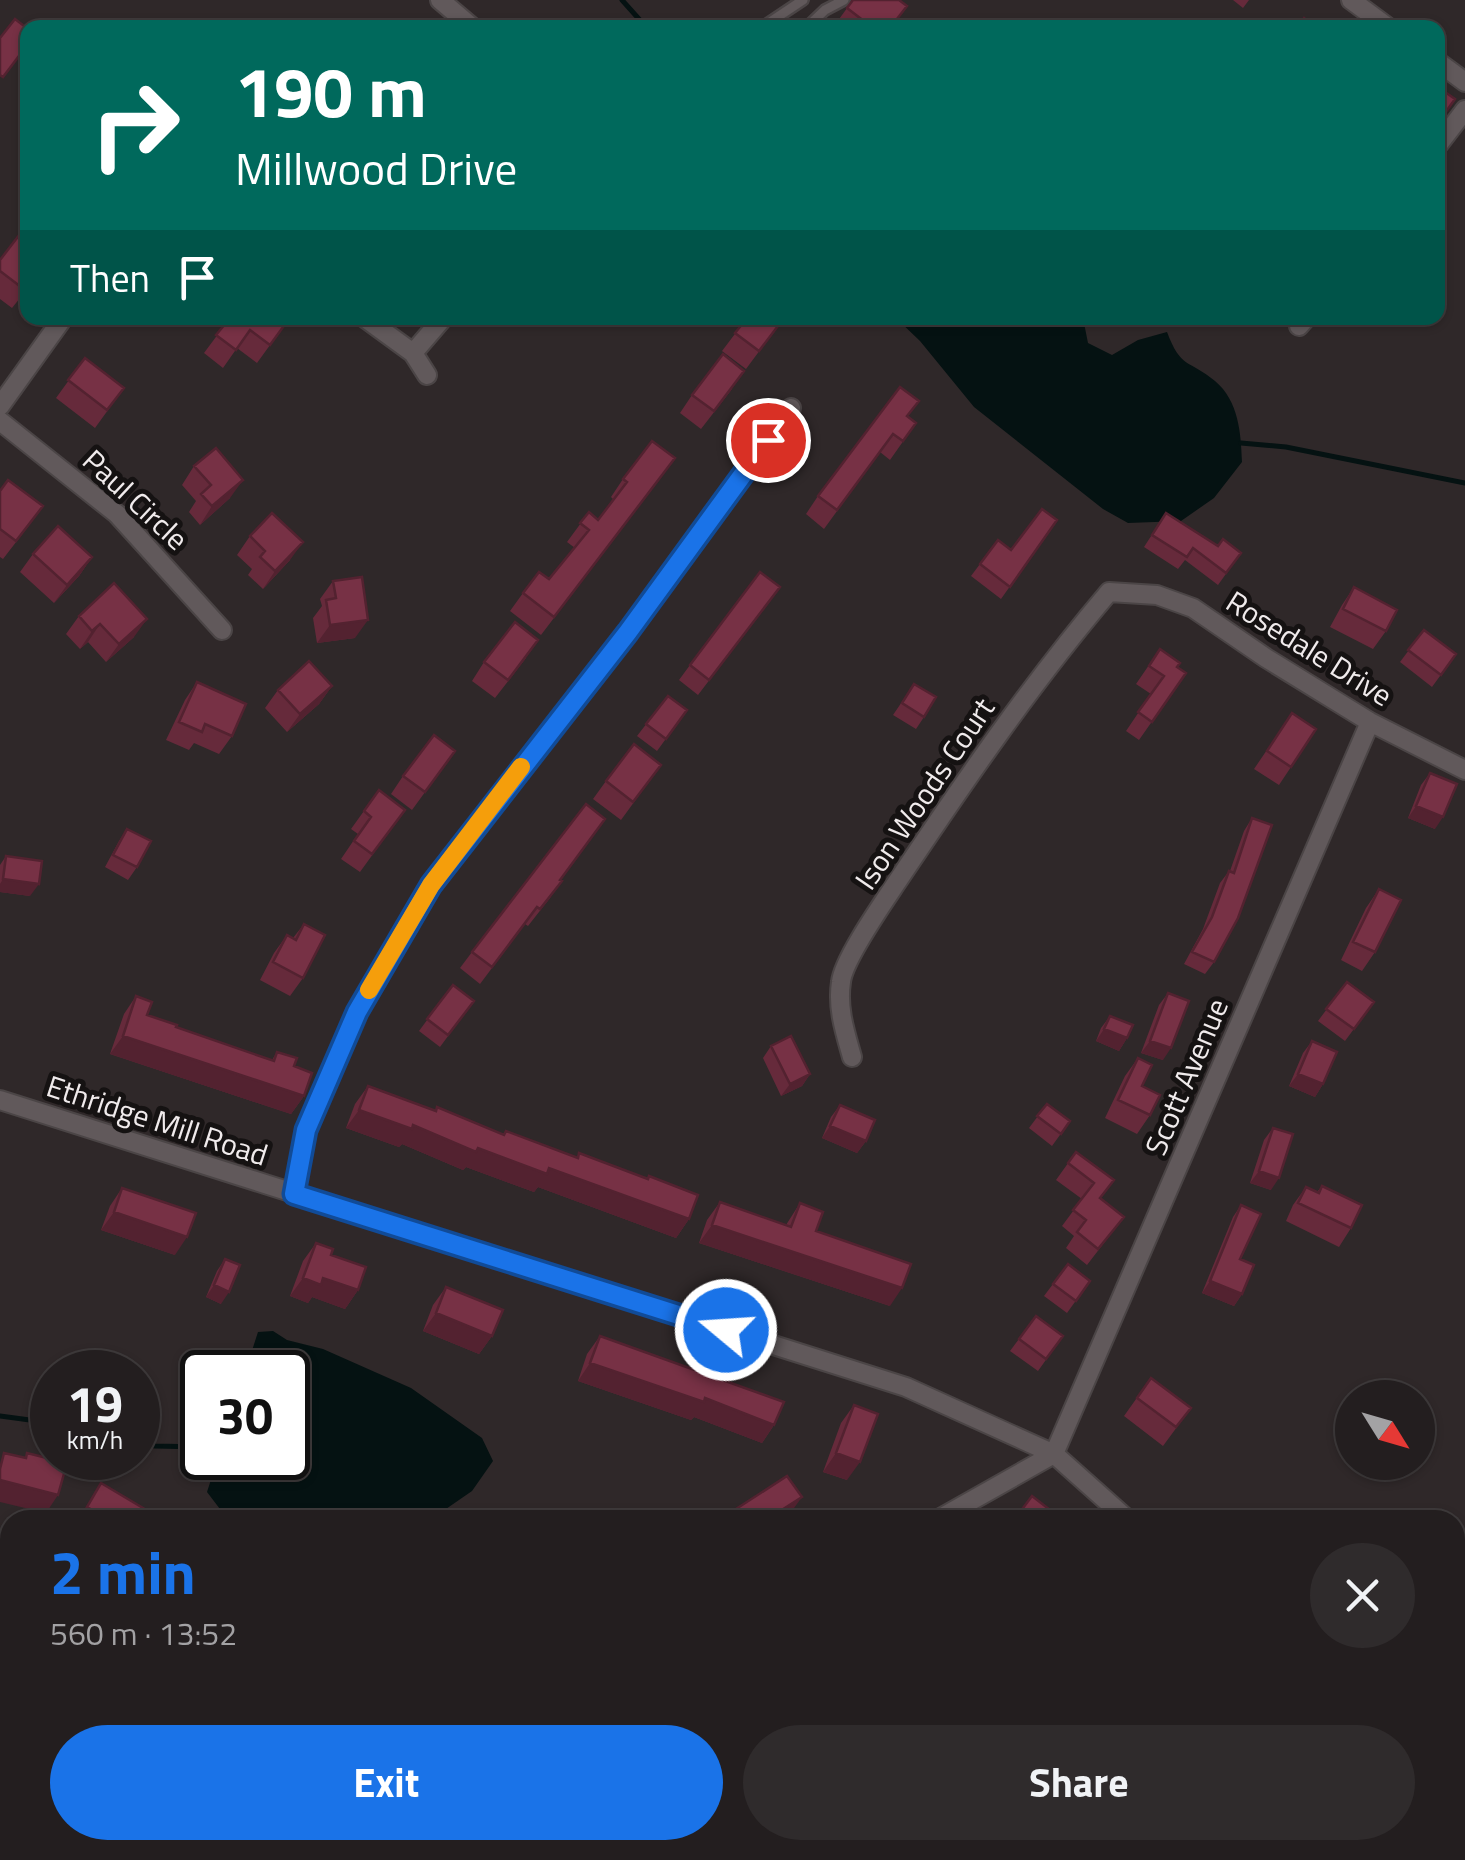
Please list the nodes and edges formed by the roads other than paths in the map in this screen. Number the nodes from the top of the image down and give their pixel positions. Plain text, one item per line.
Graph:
1 (440, 0) edge
2 (802, 0) edge
3 (844, 0) edge
4 (1351, 0) edge
5 (464, 20) edge
6 (773, 20) edge
7 (814, 20) edge
8 (1378, 20) edge
9 (1465, 110) edge
10 (1445, 137) edge
11 (58, 325) edge
12 (375, 325) edge
13 (437, 325) edge
14 (413, 353) junction
15 (427, 375) dead end
16 (0, 406) edge
17 (791, 408) dead end
18 (0, 421) edge
19 (1118, 592) joint
20 (222, 630) dead end
21 (1370, 722) junction
22 (1465, 770) edge
23 (852, 1057) dead end
24 (0, 1100) edge
25 (294, 1194) junction
26 (1054, 1454) junction
27 (955, 1510) edge
28 (1117, 1510) edge

1 - 5 street
2 - 6 lane
3 - 7 lane
4 - 8 street
9 - 10 street
11 - 16 street
12 - 14 street
13 - 14 street
14 - 15 street
17 - 25 street
18 - 20 street, Paul Circle
19 - 21 street, Rosedale Drive
19 - 23 street, Ison Woods Court
21 - 22 street, Rosedale Drive
21 - 26 street, Scott Avenue
24 - 25 street, Ethridge Mill Road
25 - 26 street, Ethridge Mill Road
26 - 27 street
26 - 28 street, Ethridge Mill Road

